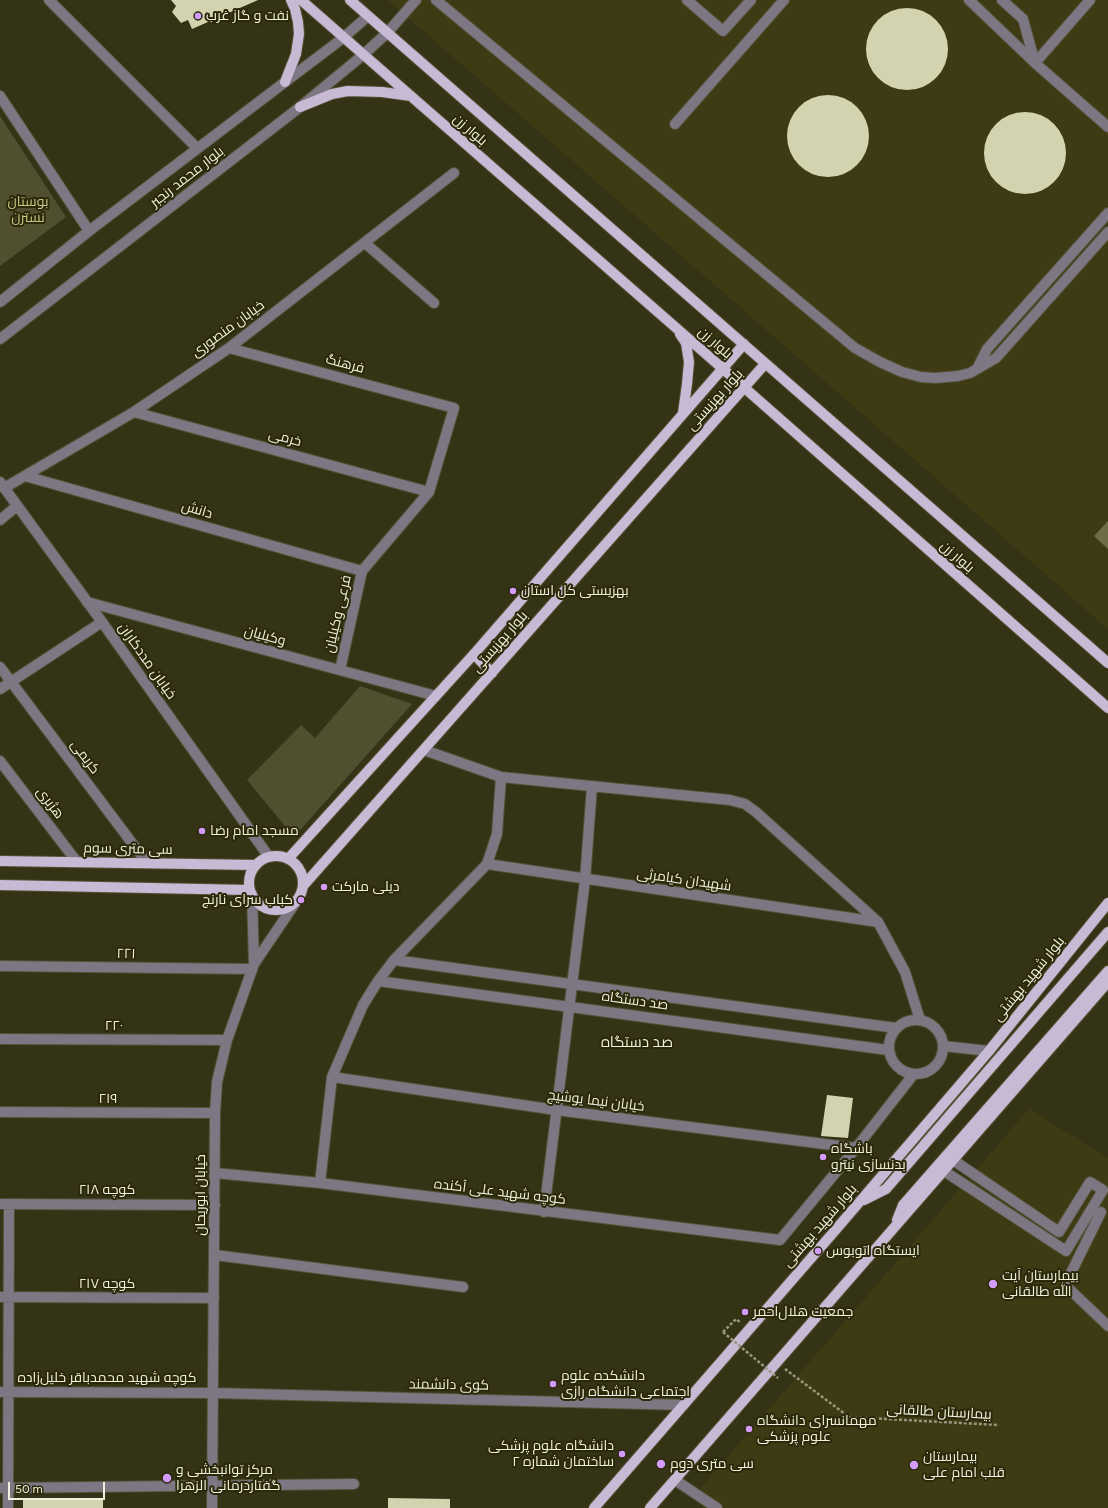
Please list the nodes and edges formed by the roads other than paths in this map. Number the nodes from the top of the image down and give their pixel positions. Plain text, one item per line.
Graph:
1 (49, 0) edge
2 (291, 0) edge
3 (301, 0) edge
4 (350, 0) edge
5 (416, 0) edge
6 (436, 0) edge
7 (687, 0) edge
8 (752, 0) edge
9 (784, 0) edge
10 (969, 0) edge
11 (1002, 0) edge
12 (1090, 0) edge
13 (368, 16) junction
14 (388, 33) junction
15 (343, 38) junction
16 (363, 55) junction
17 (1035, 63) junction
18 (285, 82) junction
19 (0, 96) edge
20 (411, 96) junction
21 (300, 107) junction
22 (675, 124) dead end
23 (1108, 127) edge
24 (197, 148) junction
25 (454, 173) dead end
26 (1108, 213) edge
27 (89, 231) junction
28 (1108, 232) edge
29 (365, 243) junction
30 (0, 302) edge
31 (434, 303) dead end
32 (675, 327) junction
33 (0, 340) edge
34 (744, 344) junction
35 (229, 348) junction
36 (765, 364) junction
37 (978, 367) junction
38 (722, 368) junction
39 (744, 388) junction
40 (134, 412) junction
41 (683, 414) junction
42 (25, 476) junction
43 (2, 485) edge
44 (429, 492) junction
45 (17, 506) junction
46 (0, 520) edge
47 (362, 571) junction
48 (87, 602) junction
49 (102, 622) junction
50 (474, 654) junction
51 (1108, 663) edge
52 (0, 667) edge
53 (340, 670) junction
54 (492, 673) junction
55 (10, 681) junction
56 (0, 689) edge
57 (436, 696) junction
58 (1106, 704) edge
59 (424, 750) junction
60 (0, 761) edge
61 (501, 777) junction
62 (592, 786) junction
63 (269, 857) junction
64 (288, 859) junction
65 (0, 861) edge
66 (78, 862) junction
67 (147, 863) junction
68 (487, 864) junction
69 (256, 865) junction
70 (585, 880) junction
71 (0, 885) edge
72 (303, 886) junction
73 (251, 892) junction
74 (296, 902) junction
75 (1108, 903) edge
76 (878, 922) junction
77 (1108, 932) edge
78 (394, 960) junction
79 (0, 966) edge
80 (253, 967) junction
81 (1108, 971) edge
82 (378, 981) junction
83 (1108, 982) edge
84 (571, 985) junction
85 (569, 1006) junction
86 (920, 1020) junction
87 (896, 1028) junction
88 (0, 1039) edge
89 (227, 1040) junction
90 (943, 1046) junction
91 (888, 1050) junction
92 (989, 1051) junction
93 (913, 1075) junction
94 (332, 1077) junction
95 (556, 1110) junction
96 (0, 1112) edge
97 (216, 1113) junction
98 (856, 1148) junction
99 (953, 1160) junction
100 (944, 1171) junction
101 (215, 1173) junction
102 (320, 1183) junction
103 (859, 1203) junction
104 (5, 1204) edge
105 (215, 1205) junction
106 (544, 1212) junction
107 (1101, 1212) dead end
108 (892, 1231) junction
109 (215, 1255) junction
110 (463, 1287) dead end
111 (4, 1297) edge
112 (214, 1298) junction
113 (1108, 1326) edge
114 (4, 1392) edge
115 (214, 1393) junction
116 (684, 1404) junction
117 (675, 1480) junction
118 (354, 1484) dead end
119 (212, 1486) junction
120 (4, 1488) edge
121 (8, 1508) edge
122 (212, 1508) edge
123 (594, 1508) edge
124 (650, 1508) edge
125 (717, 1508) edge

1 - 24 street
2 - 18 main road
3 - 15 main road, بلوار زن
4 - 13 main road, بلوار زن
5 - 14 street, بلوار محمد رنجبر
6 - 37 street
7 - 8 street
9 - 22 street
10 - 17 street
11 - 17 street
12 - 17 street
13 - 14 main road, بلوار زن
13 - 15 street, بلوار محمد رنجبر
14 - 16 street, بلوار محمد رنجبر
14 - 34 main road, بلوار زن
15 - 16 main road, بلوار زن
15 - 18 street, بلوار محمد رنجبر
16 - 20 main road, بلوار زن
16 - 21 street, بلوار محمد رنجبر
17 - 23 street
18 - 24 street, بلوار محمد رنجبر
19 - 27 street
20 - 21 main road
20 - 32 main road, بلوار زن
21 - 33 street, بلوار محمد رنجبر
24 - 27 street, بلوار محمد رنجبر
25 - 29 street, خیابان منصوری
26 - 37 street
27 - 30 street, بلوار محمد رنجبر
28 - 37 street
29 - 31 street
29 - 35 street, خیابان منصوری
32 - 38 main road, بلوار زن
32 - 41 main road
34 - 36 main road, بلوار زن
34 - 38 main road, بلوار بهزیستی
35 - 40 street, خیابان منصوری
35 - 44 street, فرهنگ
36 - 39 main road, بلوار بهزیستی
36 - 51 main road, بلوار زن
38 - 39 main road, بلوار زن
38 - 41 main road, بلوار بهزیستی
39 - 54 main road, بلوار بهزیستی
39 - 58 main road, بلوار زن
40 - 42 street, خیابان منصوری
40 - 44 street, خرمی
41 - 50 main road, بلوار بهزیستی
42 - 43 street, خیابان منصوری
42 - 47 street, دانش
43 - 45 street, خیابان مددکاران
44 - 47 street, فرعی وکیلیان
45 - 46 street
45 - 48 street, خیابان مددکاران
47 - 53 street, فرعی وکیلیان
48 - 49 street, خیابان مددکاران
48 - 53 street, وکیلیان
49 - 55 street
49 - 63 street, خیابان مددکاران
50 - 54 main road
50 - 57 main road, بلوار بهزیستی
52 - 55 street, کریمی
53 - 57 street, وکیلیان
54 - 59 main road, بلوار بهزیستی
55 - 56 street
55 - 67 street, کریمی
57 - 64 main road, بلوار بهزیستی
59 - 61 street
59 - 72 main road, بلوار بهزیستی
60 - 66 street, هژبری
61 - 62 street
61 - 68 street
62 - 70 street
62 - 76 street
63 - 64 main road
63 - 69 main road
64 - 72 main road
65 - 66 main road, سی متری سوم
66 - 67 main road, سی متری سوم
67 - 69 main road, سی متری سوم
68 - 70 street, شهیدان کیامرثی
68 - 78 street
69 - 73 main road
70 - 76 street, شهیدان کیامرثی
70 - 84 street
71 - 73 main road
72 - 74 main road
73 - 74 main road
73 - 80 street
74 - 80 street, خیابان ابوریحان
75 - 92 main road, بلوار شهید بهشتی
76 - 86 street
77 - 103 main road
78 - 82 street
78 - 84 street, صد دستگاه
79 - 80 street, ۲۲۱
80 - 89 street, خیابان ابوریحان
81 - 108 main road
82 - 85 street, صد دستگاه
82 - 94 street
83 - 99 main road
84 - 85 street
84 - 87 street, صد دستگاه
85 - 91 street, صد دستگاه
85 - 95 street
86 - 87 street
86 - 90 street
87 - 91 street
88 - 89 street, ۲۲۰
89 - 97 street, خیابان ابوریحان
90 - 92 street
90 - 93 street
91 - 93 street
92 - 103 main road, بلوار شهید بهشتی
93 - 98 street
94 - 95 street, خیابان نیما یوشیج
94 - 102 street
95 - 98 street, خیابان نیما یوشیج
95 - 106 street
96 - 97 street, ۲۱۹
97 - 101 street, خیابان ابوریحان
98 - 106 street, کوچه شهید علی آکنده
99 - 100 main road
99 - 100 street
100 - 108 main road
101 - 102 street, کوچه شهید علی آکنده
101 - 105 street, خیابان ابوریحان
102 - 106 street, کوچه شهید علی آکنده
103 - 116 main road, بلوار شهید بهشتی
104 - 105 street, کوچه ۲۱۸
104 - 111 street
105 - 109 street, خیابان ابوریحان
107 - 113 street
108 - 117 main road
109 - 110 street
109 - 112 street, خیابان ابوریحان
111 - 112 street, کوچه ۲۱۷
111 - 114 street
112 - 115 street, خیابان ابوریحان
114 - 115 street, کوچه شهید محمدباقر خلیل‌زاده
114 - 120 street
115 - 116 street, کوی دانشمند
115 - 119 street, خیابان ابوریحان
116 - 123 main road, بلوار شهید بهشتی
117 - 124 main road
117 - 125 street
118 - 119 street
119 - 120 street
119 - 122 street, خیابان ابوریحان
120 - 121 street

